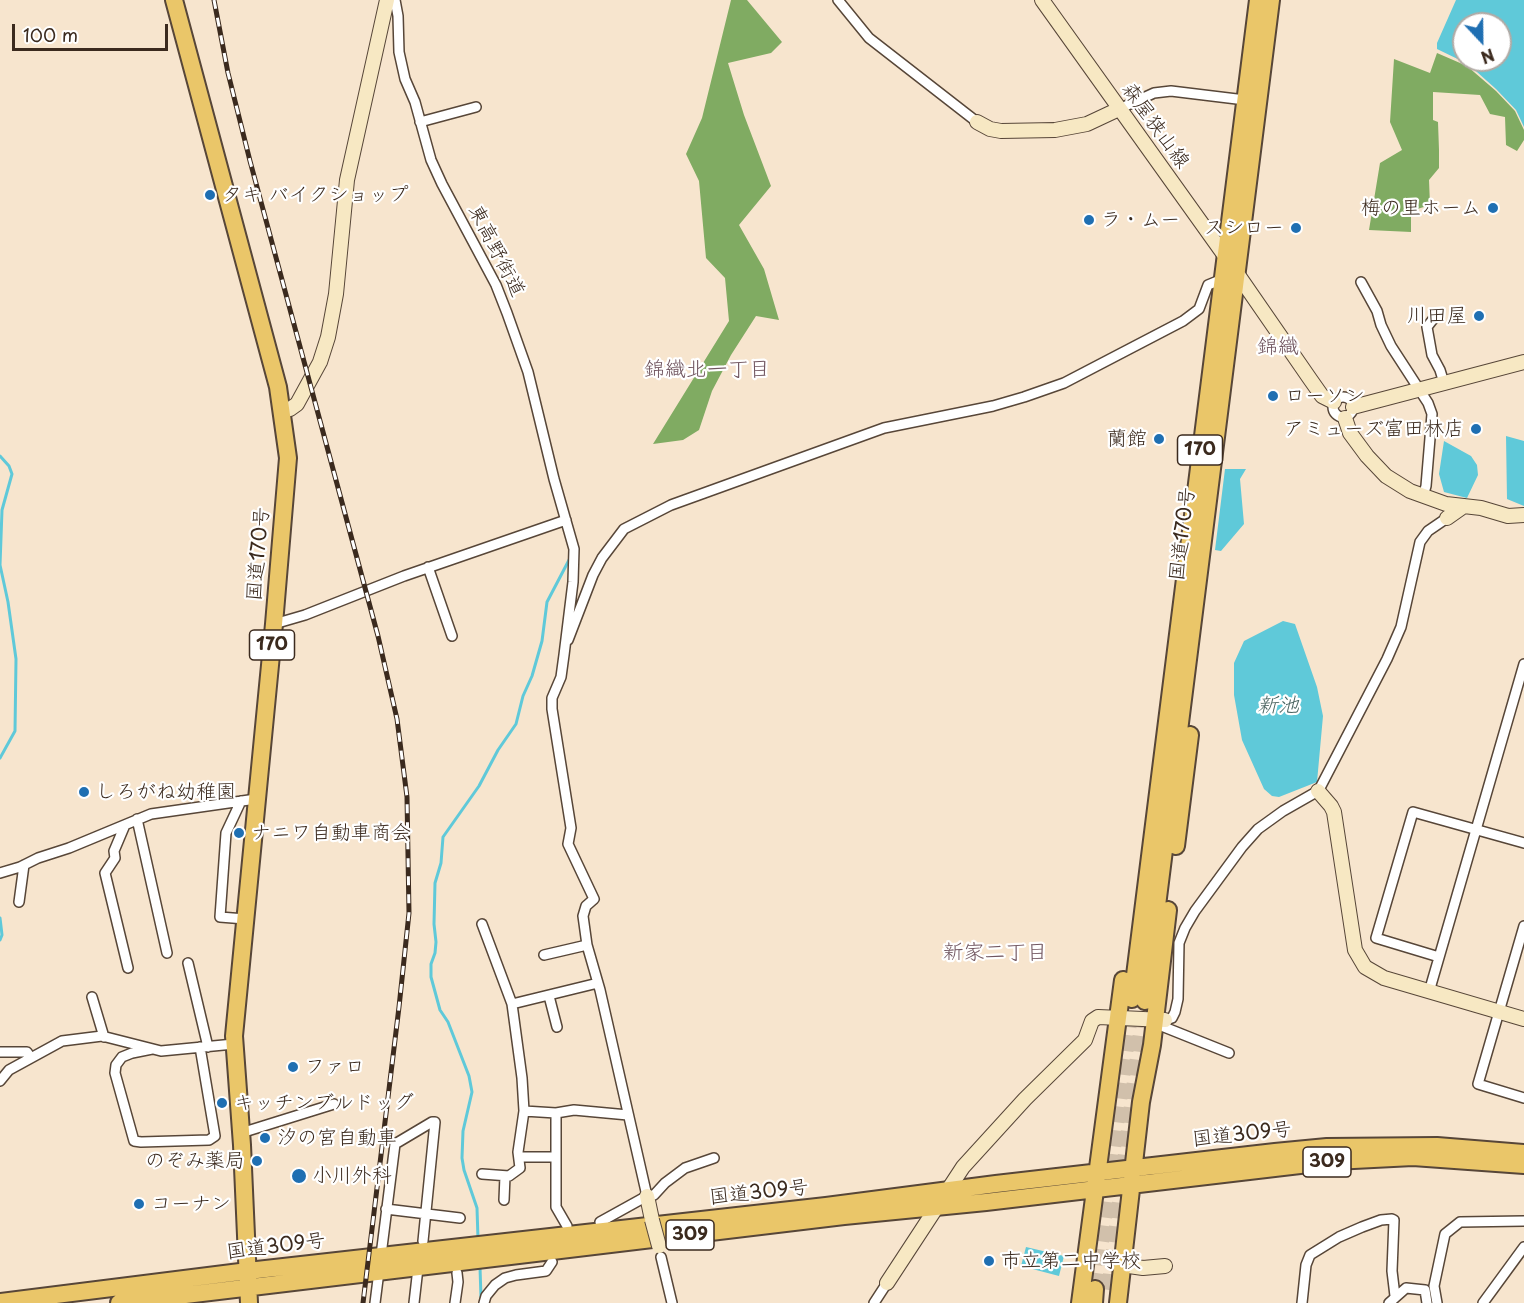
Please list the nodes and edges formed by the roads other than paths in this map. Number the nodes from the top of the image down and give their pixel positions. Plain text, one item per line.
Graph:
1 (174, 0) edge
2 (387, 0) edge
3 (395, 0) edge
4 (838, 0) edge
5 (1042, 0) edge
6 (1258, 0) edge
7 (1271, 0) edge
8 (1245, 100) junction
9 (476, 107) dead end
10 (1119, 109) junction
11 (420, 122) junction
12 (976, 122) joint
13 (1225, 256) junction
14 (1230, 277) junction
15 (1362, 282) dead end
16 (1438, 313) dead end
17 (1524, 362) edge
18 (1444, 383) junction
19 (1419, 390) junction
20 (1334, 402) junction
21 (283, 410) junction
22 (1349, 412) junction
23 (1423, 496) junction
24 (1464, 506) junction
25 (1524, 515) edge
26 (1447, 518) joint
27 (566, 520) junction
28 (428, 567) junction
29 (1194, 617) junction
30 (274, 624) junction
31 (452, 636) dead end
32 (1176, 643) junction
33 (564, 648) junction
34 (1524, 664) edge
35 (1318, 790) junction
36 (248, 800) junction
37 (137, 819) junction
38 (125, 825) junction
39 (1477, 830) junction
40 (1524, 843) edge
41 (24, 866) junction
42 (0, 873) edge
43 (19, 902) dead end
44 (245, 919) junction
45 (482, 924) dead end
46 (1524, 926) edge
47 (1522, 942) edge
48 (587, 945) junction
49 (167, 953) dead end
50 (544, 955) dead end
51 (1439, 957) junction
52 (188, 963) dead end
53 (128, 968) dead end
54 (598, 983) junction
55 (1429, 992) junction
56 (549, 996) junction
57 (92, 997) dead end
58 (512, 1004) junction
59 (1499, 1012) junction
60 (1119, 1018) junction
61 (1524, 1019) edge
62 (1160, 1020) junction
63 (558, 1028) dead end
64 (104, 1037) junction
65 (234, 1044) junction
66 (204, 1047) junction
67 (152, 1049) junction
68 (0, 1052) edge
69 (1229, 1053) dead end
70 (31, 1058) junction
71 (0, 1081) edge
72 (1524, 1098) edge
73 (334, 1104) dead end
74 (524, 1112) junction
75 (556, 1113) junction
76 (628, 1114) junction
77 (241, 1133) junction
78 (1524, 1153) edge
79 (520, 1156) junction
80 (556, 1157) junction
81 (714, 1158) dead end
82 (1524, 1165) edge
83 (1133, 1168) junction
84 (1098, 1172) junction
85 (482, 1174) dead end
86 (505, 1176) junction
87 (1131, 1185) junction
88 (1095, 1190) junction
89 (947, 1191) junction
90 (647, 1196) junction
91 (904, 1196) junction
92 (504, 1200) dead end
93 (936, 1208) junction
94 (386, 1209) junction
95 (425, 1214) junction
96 (460, 1218) dead end
97 (652, 1218) junction
98 (1524, 1221) edge
99 (600, 1222) junction
100 (567, 1226) junction
101 (423, 1241) junction
102 (1524, 1247) edge
103 (660, 1250) junction
104 (382, 1251) junction
105 (552, 1262) junction
106 (1122, 1265) junction
107 (1165, 1266) dead end
108 (418, 1268) junction
109 (248, 1271) junction
110 (379, 1273) junction
111 (457, 1273) junction
112 (887, 1283) joint
113 (249, 1296) edge
114 (1104, 1298) edge
115 (1392, 1299) edge
116 (1431, 1300) edge
117 (0, 1302) edge
118 (119, 1303) edge
119 (375, 1303) edge
120 (414, 1303) edge
121 (455, 1303) edge
122 (484, 1303) edge
123 (672, 1303) edge
124 (874, 1303) edge
125 (1080, 1303) edge
126 (1302, 1303) edge
127 (1483, 1303) edge

1 - 21 highway, 国道170号 / 170
2 - 21 street
3 - 11 street, 東高野街道
4 - 12 street
5 - 10 street, 森屋狭山線
6 - 8 highway, 国道170号 / 170
7 - 14 highway, 国道170号 / 170
8 - 10 street
8 - 13 highway, 国道170号 / 170
9 - 11 street
10 - 12 street
10 - 13 street, 森屋狭山線
11 - 27 street, 東高野街道
13 - 14 highway, 国道170号 / 170
14 - 20 street
14 - 29 highway, 国道170号 / 170
14 - 32 highway, 国道170号 / 170
14 - 33 street
15 - 19 street
16 - 18 street
17 - 18 street
18 - 19 street
19 - 22 street
19 - 23 street
20 - 22 street
20 - 22 street
21 - 30 highway, 国道170号 / 170
22 - 23 street
23 - 24 street
24 - 25 street
24 - 26 street
26 - 35 street
27 - 28 street
27 - 33 street, 東高野街道
28 - 30 street
28 - 31 street
29 - 32 highway, 国道170号 / 170
29 - 62 highway
30 - 36 highway, 国道170号 / 170
32 - 60 highway
33 - 48 street
34 - 39 street
35 - 55 street
35 - 62 street
36 - 37 street
36 - 44 highway, 国道170号 / 170
36 - 44 street
37 - 38 street
37 - 49 street
38 - 41 street
38 - 53 street
39 - 40 street
39 - 51 street
39 - 51 street
41 - 42 street
41 - 43 street
44 - 65 highway, 国道170号 / 170
45 - 58 street
46 - 47 street
47 - 59 street
48 - 50 street
48 - 54 street
51 - 55 street
52 - 66 street
54 - 56 street
54 - 76 street
55 - 59 street
56 - 58 street
56 - 63 street
57 - 64 street
58 - 74 street
59 - 61 street
59 - 72 street
60 - 62 street
60 - 84 highway
60 - 89 street
62 - 69 street
62 - 83 highway
64 - 67 street
64 - 70 street
65 - 66 street
65 - 77 highway, 国道170号 / 170
66 - 67 street
66 - 67 street
68 - 70 street
70 - 71 street
73 - 77 street
74 - 75 street
74 - 79 street
75 - 76 street
75 - 80 street
76 - 90 street
77 - 109 highway, 国道170号 / 170
78 - 83 highway, 国道309号 / 309
79 - 80 street
79 - 86 street
80 - 100 street
81 - 90 street
82 - 87 highway, 国道309号 / 309
83 - 84 highway, 国道309号 / 309
83 - 87 highway
84 - 88 highway
84 - 89 highway, 国道309号 / 309
85 - 86 street
86 - 92 street
87 - 88 highway, 国道309号 / 309
87 - 106 highway
88 - 93 highway, 国道309号 / 309
88 - 125 highway
89 - 91 highway, 国道309号 / 309
89 - 93 street
90 - 97 street
90 - 99 street
91 - 97 highway, 309
91 - 104 highway, 国道309号 / 309
93 - 103 highway, 309
93 - 108 highway, 国道309号 / 309
93 - 112 street
94 - 95 street
94 - 95 street
94 - 104 street
95 - 96 street
95 - 101 street
97 - 99 highway, 309
97 - 103 street, bridge
98 - 116 street
99 - 100 highway, 309
100 - 101 highway, 309
101 - 104 highway, 309
102 - 127 street
103 - 105 highway, 309
103 - 123 street
104 - 109 highway, 国道309号 / 309
104 - 110 street
105 - 111 highway, 309
105 - 122 street
106 - 107 street
106 - 114 highway
108 - 110 highway, 国道309号 / 309
108 - 111 highway, 309
108 - 120 street
109 - 113 highway, 国道170号 / 170
109 - 117 highway, 国道309号 / 309
110 - 113 highway, 国道309号 / 309
110 - 119 street
111 - 121 street
112 - 124 street
113 - 118 highway, 国道309号 / 309
115 - 116 street
115 - 126 street

